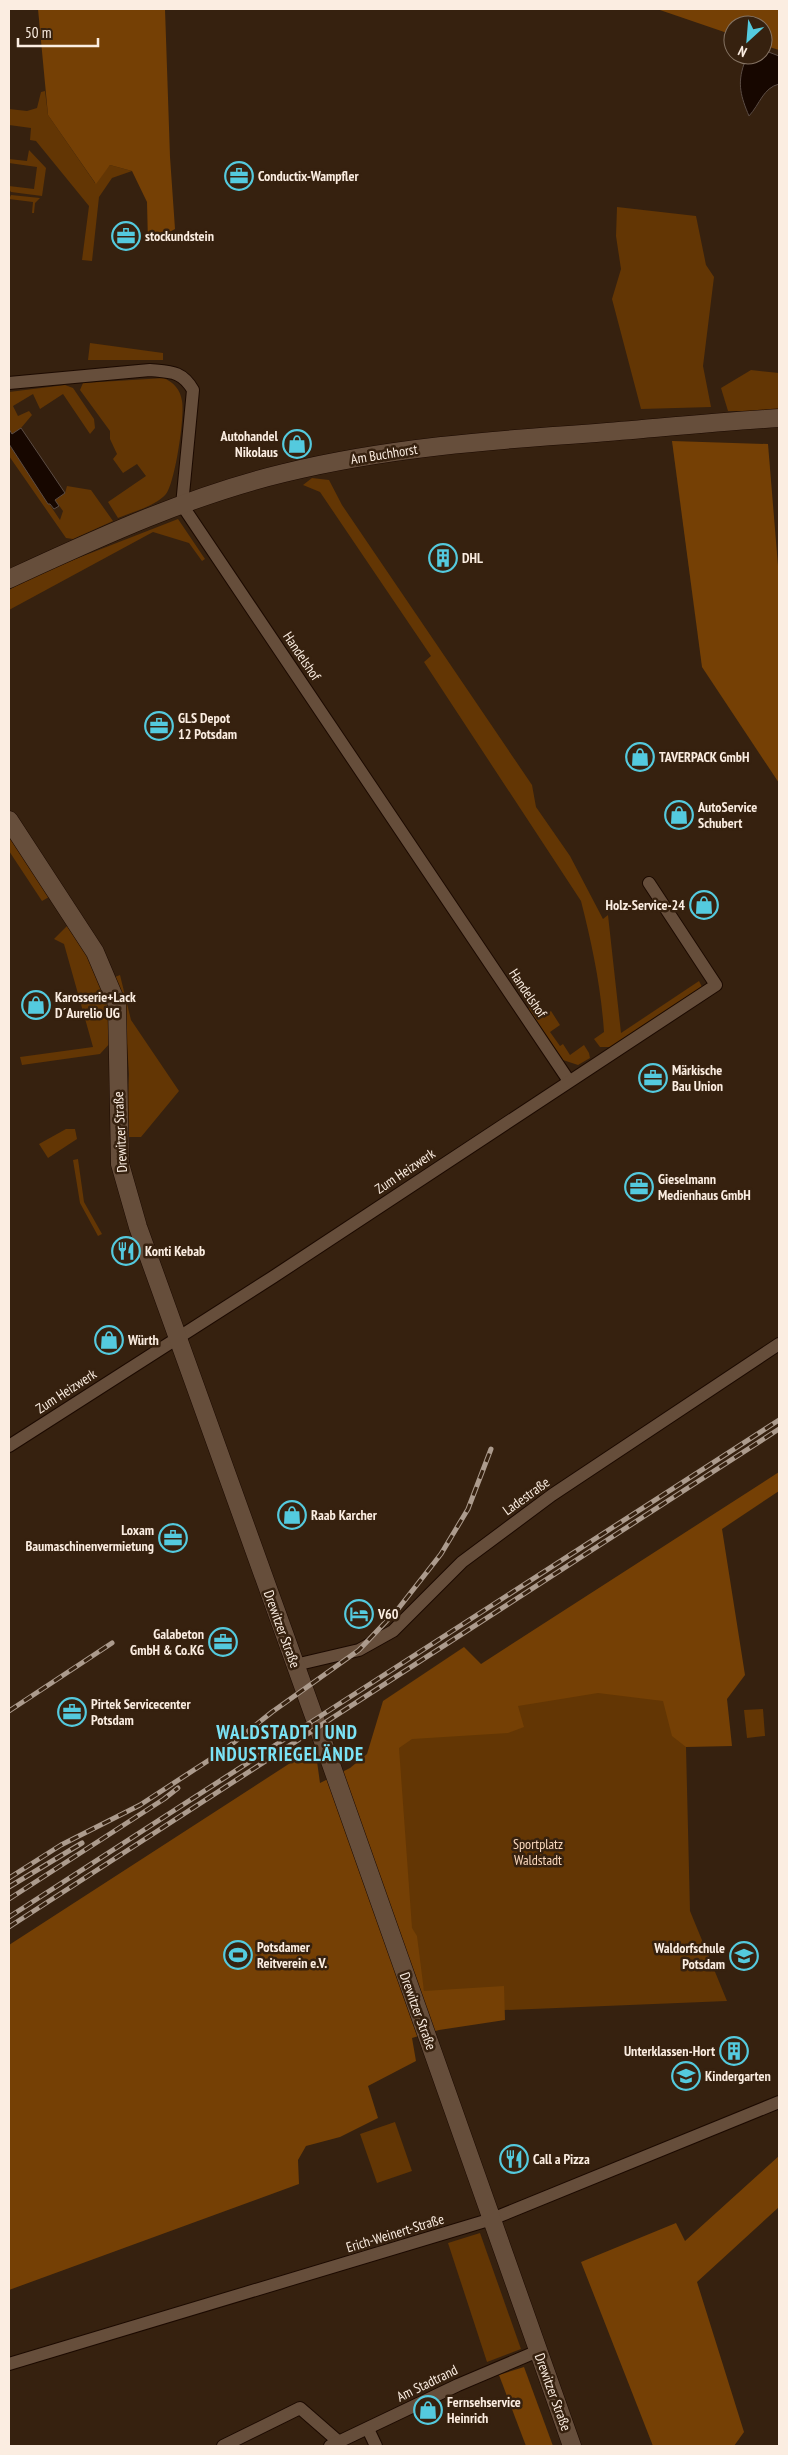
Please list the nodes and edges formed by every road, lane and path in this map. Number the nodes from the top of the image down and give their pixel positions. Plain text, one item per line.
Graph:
1 (9, 383) edge
2 (779, 418) edge
3 (182, 505) junction
4 (9, 578) edge
5 (9, 820) edge
6 (648, 883) dead end
7 (569, 1081) junction
8 (177, 1337) junction
9 (779, 1344) edge
10 (9, 1446) edge
11 (295, 1666) junction
12 (779, 2102) edge
13 (492, 2219) junction
14 (538, 2351) junction
15 (9, 2364) edge
16 (368, 2429) junction
17 (335, 2444) edge
18 (223, 2446) edge
19 (376, 2446) edge
20 (572, 2446) edge

1 - 3 street
2 - 3 street, Am Buchhorst
3 - 4 street, Am Buchhorst
3 - 7 street, Handelshof
5 - 8 street, Drewitzer Straße
6 - 7 street, Zum Heizwerk
7 - 8 street, Zum Heizwerk
8 - 10 street, Zum Heizwerk
8 - 11 street, Drewitzer Straße
9 - 11 street, Ladestraße
11 - 13 street, Drewitzer Straße
12 - 13 street, Erich-Weinert-Straße
13 - 14 street, Drewitzer Straße
13 - 15 street, Erich-Weinert-Straße
14 - 16 street, Am Stadtrand
14 - 20 street, Drewitzer Straße
16 - 17 street, Am Stadtrand
16 - 19 street
17 - 18 street

